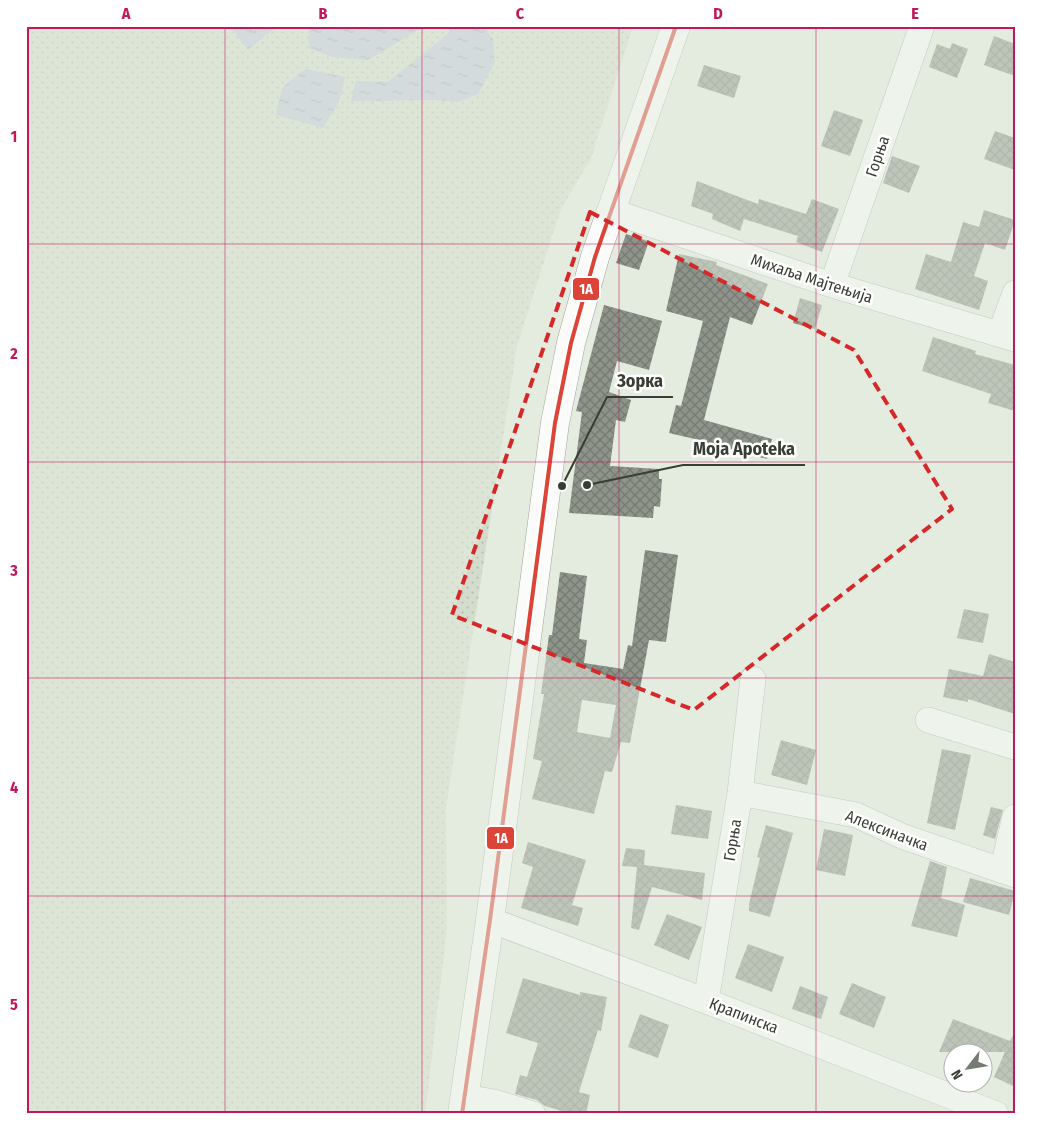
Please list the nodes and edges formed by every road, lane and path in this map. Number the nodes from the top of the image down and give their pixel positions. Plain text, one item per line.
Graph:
1 (676, 26) edge
2 (922, 26) edge
3 (611, 212) junction
4 (832, 286) junction
5 (1015, 293) edge
6 (1007, 337) edge
7 (753, 679) dead end
8 (928, 720) dead end
9 (1015, 747) edge
10 (740, 793) junction
11 (1015, 817) edge
12 (1008, 873) edge
13 (490, 920) junction
14 (706, 1001) junction
15 (463, 1106) edge
16 (533, 1114) edge
17 (996, 1114) edge

1 - 3 main road
2 - 4 street, Горња
3 - 4 street, Михаља Мајтењија
3 - 13 main road
4 - 6 street, Михаља Мајтењија
5 - 6 street
7 - 10 street, Горња
8 - 9 street
10 - 12 street, Алексиначка
10 - 14 street, Горња
11 - 12 street, Алексиначка
13 - 14 street, Крапинска
13 - 15 main road
14 - 17 street, Крапинска
15 - 16 street

